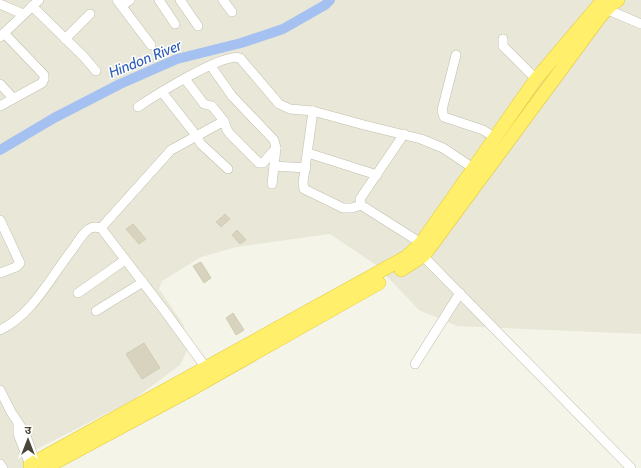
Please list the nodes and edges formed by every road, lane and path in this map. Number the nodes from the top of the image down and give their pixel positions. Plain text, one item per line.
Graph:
1 (130, 0) edge
2 (159, 0) edge
3 (180, 0) edge
4 (223, 0) edge
5 (35, 3) edge
6 (119, 3) edge
7 (606, 3) edge
8 (0, 4) edge
9 (232, 12) dead end
10 (23, 14) junction
11 (90, 14) dead end
12 (175, 24) dead end
13 (641, 24) edge
14 (198, 26) dead end
15 (2, 35) edge
16 (65, 39) junction
17 (503, 39) dead end
18 (151, 45) dead end
19 (456, 55) dead end
20 (211, 66) junction
21 (96, 71) dead end
22 (185, 79) junction
23 (536, 79) junction
24 (0, 84) edge
25 (162, 92) junction
26 (13, 98) junction
27 (0, 106) edge
28 (138, 107) dead end
29 (314, 111) junction
30 (224, 122) junction
31 (404, 134) junction
32 (196, 137) junction
33 (494, 137) junction
34 (276, 148) junction
35 (308, 153) junction
36 (274, 166) junction
37 (306, 168) junction
38 (473, 168) junction
39 (228, 169) dead end
40 (377, 174) junction
41 (272, 184) dead end
42 (360, 205) junction
43 (0, 220) edge
44 (101, 228) junction
45 (421, 243) junction
46 (423, 256) junction
47 (125, 260) junction
48 (0, 273) edge
49 (142, 282) junction
50 (460, 293) junction
51 (78, 294) dead end
52 (96, 311) dead end
53 (0, 330) edge
54 (416, 364) dead end
55 (209, 373) junction
56 (0, 390) edge
57 (0, 464) edge
58 (36, 466) edge
59 (3, 468) edge
60 (631, 468) edge

1 - 6 street
2 - 12 street
3 - 14 street
4 - 9 street
5 - 10 street
5 - 16 street
6 - 18 street
7 - 13 street
7 - 23 highway
7 - 46 highway
8 - 10 street
10 - 15 street
11 - 16 street
15 - 26 street
16 - 21 street
17 - 23 street
19 - 33 street
20 - 22 street
20 - 29 street
20 - 34 street
22 - 25 street
22 - 30 street
23 - 33 highway
24 - 26 street
25 - 28 street
25 - 32 street
26 - 27 street
29 - 31 street
29 - 35 street
30 - 32 street
30 - 34 street
31 - 38 street
31 - 40 street
32 - 39 street
32 - 44 street
33 - 38 highway
34 - 36 street
35 - 37 street
35 - 40 street
36 - 37 street
36 - 41 street
37 - 42 street
38 - 45 highway
40 - 42 street
42 - 45 street
43 - 48 street
44 - 47 street
44 - 53 street
45 - 55 highway
46 - 50 street
46 - 55 highway
47 - 49 street
47 - 51 street
49 - 52 street
49 - 55 street
50 - 54 street
50 - 60 street
55 - 58 highway
56 - 58 street
57 - 59 street

